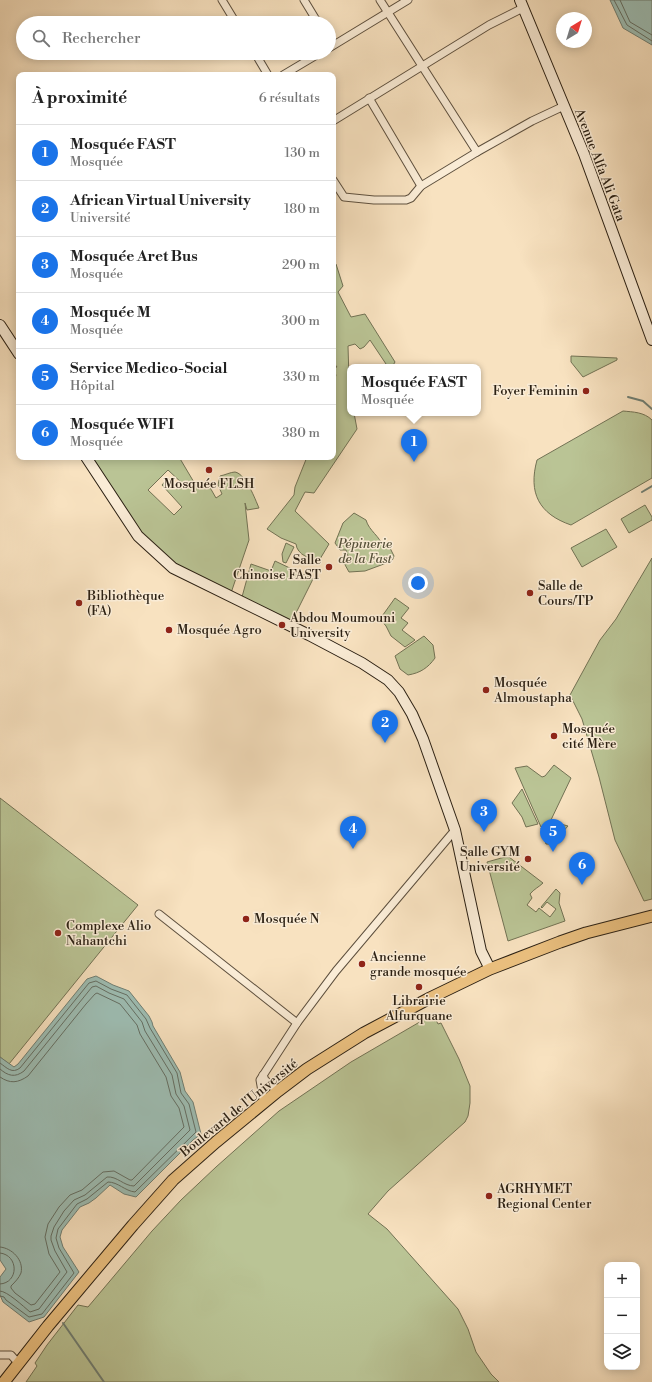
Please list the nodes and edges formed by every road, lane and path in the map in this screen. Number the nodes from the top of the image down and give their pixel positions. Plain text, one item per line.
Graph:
1 (222, 0) edge
2 (304, 0) edge
3 (380, 0) edge
4 (408, 0) edge
5 (522, 4) edge
6 (388, 12) junction
7 (232, 16) edge
8 (314, 16) edge
9 (336, 42) edge
10 (259, 60) edge
11 (308, 60) edge
12 (422, 66) junction
13 (266, 72) edge
14 (288, 72) edge
15 (369, 98) junction
16 (564, 106) junction
17 (336, 119) edge
18 (477, 152) junction
19 (336, 185) edge
20 (421, 186) junction
21 (0, 325) edge
22 (652, 340) edge
23 (16, 349) edge
24 (88, 460) edge
25 (455, 830) junction
26 (159, 914) dead end
27 (652, 916) edge
28 (490, 970) junction
29 (297, 1023) junction
30 (263, 1075) junction
31 (278, 1091) junction
32 (264, 1103) junction
33 (0, 1355) edge
34 (19, 1364) junction
35 (4, 1382) edge

1 - 7 street
2 - 8 street
3 - 6 street
4 - 6 street
5 - 12 street
5 - 16 street, Avenue Alfa Ali Gata
6 - 9 street
6 - 12 street
10 - 13 street
11 - 14 street
12 - 15 street
12 - 18 street
15 - 17 street
15 - 20 street
16 - 18 street
16 - 22 street, Avenue Alfa Ali Gata
18 - 20 street
19 - 20 street
21 - 23 street
24 - 25 street
25 - 28 street
25 - 29 street
26 - 29 street
27 - 28 main road, Boulevard de l'Université
28 - 31 main road, Boulevard de l'Université
29 - 30 street
30 - 31 street
30 - 32 street
31 - 32 main road, Boulevard de l'Université
32 - 34 main road, Boulevard de l'Université
33 - 34 street
34 - 35 main road, Boulevard de l'Université

